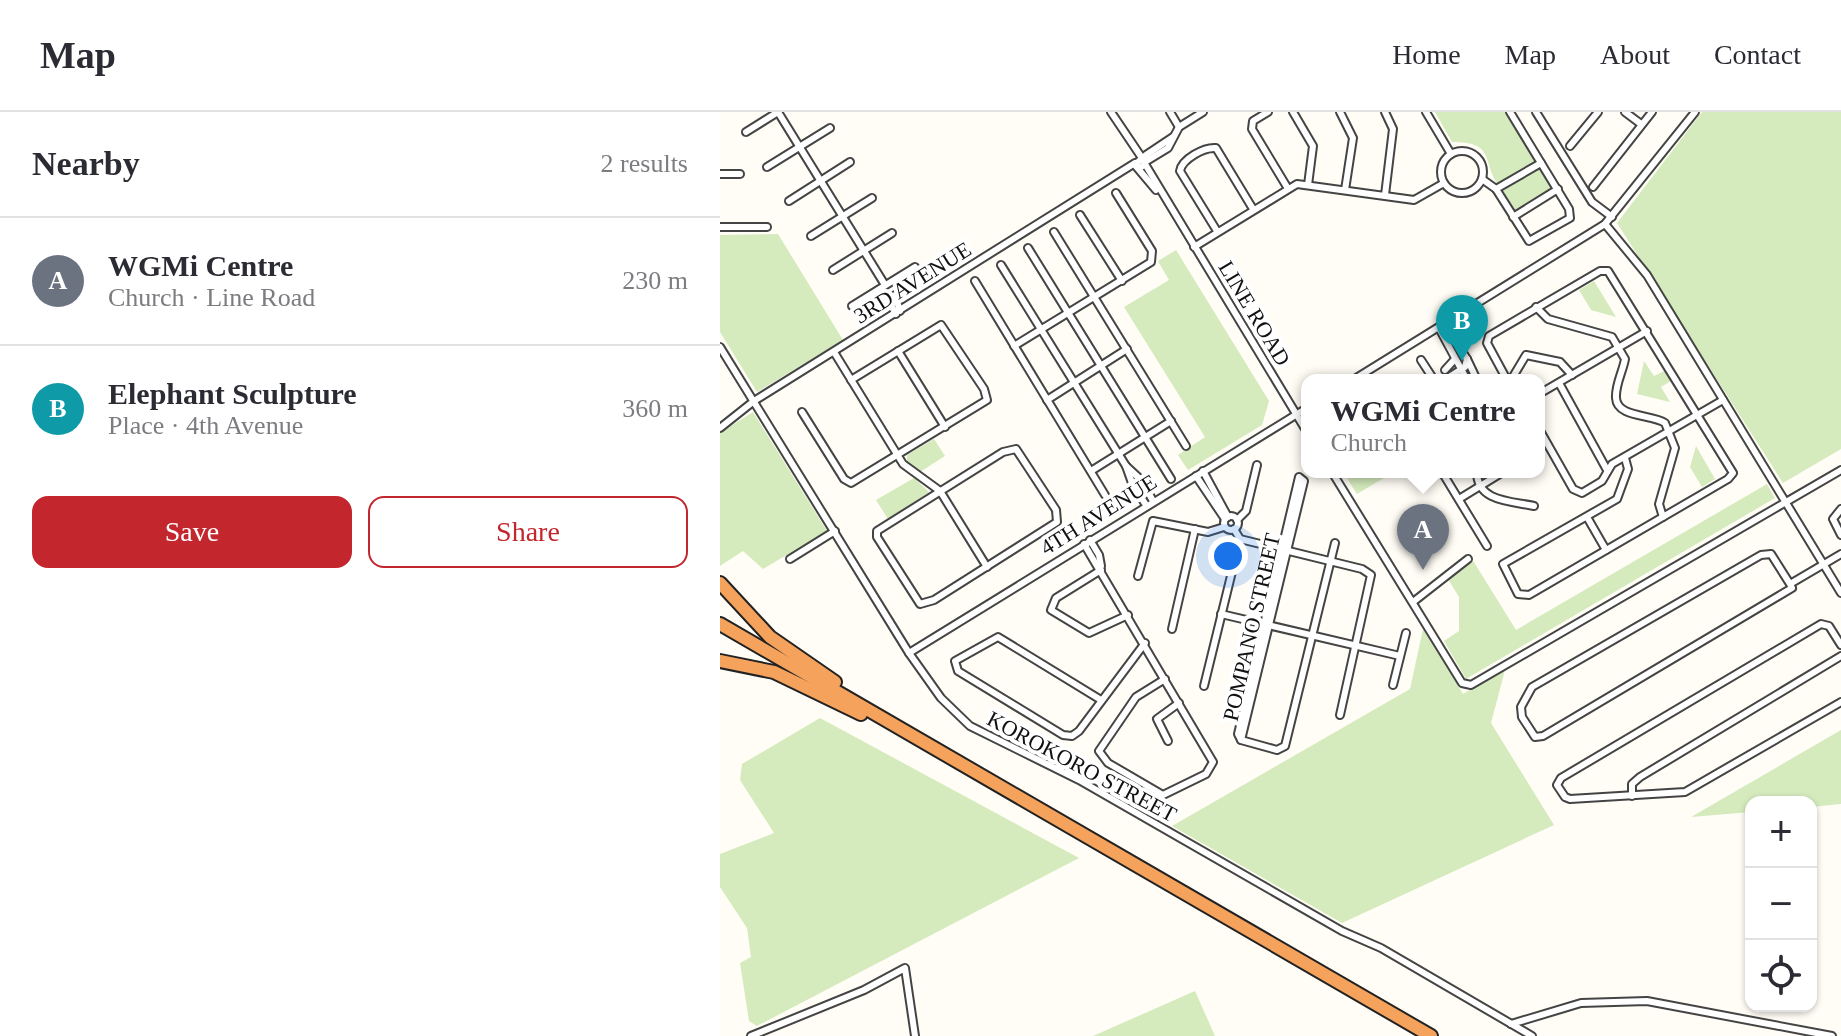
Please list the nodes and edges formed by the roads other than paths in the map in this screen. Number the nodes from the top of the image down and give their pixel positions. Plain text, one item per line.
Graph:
1 (778, 112) edge
2 (1170, 112) edge
3 (1203, 112) edge
4 (1268, 112) edge
5 (1293, 112) edge
6 (1340, 112) edge
7 (1385, 112) edge
8 (1426, 112) edge
9 (1510, 112) edge
10 (1536, 112) edge
11 (1598, 112) edge
12 (1625, 112) edge
13 (1652, 112) edge
14 (1695, 112) edge
15 (1113, 115) edge
16 (1641, 124) junction
17 (1179, 127) junction
18 (830, 128) dead end
19 (746, 132) dead end
20 (1570, 146) dead end
21 (800, 147) junction
22 (1451, 154) junction
23 (1141, 161) junction
24 (850, 162) dead end
25 (1541, 163) junction
26 (767, 167) dead end
27 (720, 174) edge
28 (740, 174) dead end
29 (1482, 179) junction
30 (821, 181) junction
31 (1444, 183) junction
32 (1308, 185) junction
33 (1287, 187) junction
34 (1593, 187) dead end
35 (1496, 189) junction
36 (1558, 189) junction
37 (1345, 190) junction
38 (1116, 193) dead end
39 (1385, 195) junction
40 (872, 198) dead end
41 (789, 201) dead end
42 (1253, 209) junction
43 (1080, 215) dead end
44 (842, 216) junction
45 (1513, 217) junction
46 (1612, 217) junction
47 (1605, 224) junction
48 (720, 227) edge
49 (767, 227) dead end
50 (1217, 231) junction
51 (1054, 232) dead end
52 (892, 233) dead end
53 (811, 236) dead end
54 (1194, 247) junction
55 (1028, 248) dead end
56 (863, 251) junction
57 (1001, 265) dead end
58 (915, 267) dead end
59 (833, 270) dead end
60 (975, 281) dead end
61 (1122, 281) junction
62 (884, 286) junction
63 (1095, 298) junction
64 (852, 306) dead end
65 (1536, 307) junction
66 (898, 312) junction
67 (1069, 314) junction
68 (1442, 326) junction
69 (1042, 330) junction
70 (1647, 331) junction
71 (1014, 346) junction
72 (720, 347) edge
73 (1619, 348) junction
74 (1127, 349) junction
75 (898, 351) junction
76 (834, 352) junction
77 (1455, 359) junction
78 (1467, 359) junction
79 (1421, 360) dead end
80 (1101, 366) junction
81 (1461, 369) junction
82 (1363, 374) edge
83 (1430, 374) edge
84 (1445, 374) edge
85 (1449, 374) edge
86 (1464, 374) edge
87 (1474, 374) edge
88 (1506, 374) edge
89 (1513, 374) edge
90 (1572, 375) junction
91 (851, 380) junction
92 (1075, 383) junction
93 (1559, 383) junction
94 (1545, 391) edge
95 (1047, 400) junction
96 (1723, 400) junction
97 (754, 401) junction
98 (802, 412) dead end
99 (1301, 412) edge
100 (1699, 414) junction
101 (1296, 415) junction
102 (1171, 421) junction
103 (1301, 423) edge
104 (945, 427) junction
105 (720, 428) edge
106 (1670, 432) junction
107 (1145, 438) junction
108 (1545, 439) edge
109 (1186, 446) dead end
110 (1119, 454) junction
111 (898, 456) junction
112 (1625, 458) junction
113 (1257, 465) dead end
114 (1126, 466) junction
115 (1607, 470) junction
116 (1841, 470) edge
117 (1091, 471) junction
118 (1203, 471) junction
119 (1196, 476) junction
120 (1336, 478) edge
121 (1446, 478) edge
122 (1478, 478) edge
123 (1493, 478) edge
124 (1171, 479) dead end
125 (1479, 487) junction
126 (940, 491) junction
127 (1298, 493) dead end
128 (1105, 495) dead end
129 (1459, 499) junction
130 (1153, 501) junction
131 (1785, 502) junction
132 (1146, 505) junction
133 (1534, 506) dead end
134 (1841, 509) edge
135 (1587, 517) junction
136 (1663, 517) junction
137 (1237, 520) junction
138 (1226, 521) junction
139 (1195, 529) junction
140 (1234, 529) junction
141 (835, 531) junction
142 (1841, 535) edge
143 (1240, 539) junction
144 (1087, 542) junction
145 (1335, 543) dead end
146 (1487, 546) dead end
147 (1285, 550) junction
148 (1606, 550) junction
149 (1841, 554) edge
150 (790, 559) dead end
151 (1468, 559) dead end
152 (1330, 561) junction
153 (1823, 565) junction
154 (987, 567) junction
155 (1101, 570) junction
156 (1138, 576) dead end
157 (720, 583) edge
158 (1790, 584) junction
159 (1841, 593) edge
160 (1413, 602) junction
161 (1221, 614) junction
162 (1128, 615) junction
163 (720, 624) edge
164 (1267, 625) junction
165 (1172, 629) dead end
166 (1406, 633) dead end
167 (1312, 635) junction
168 (1145, 643) junction
169 (1356, 645) junction
170 (1841, 645) edge
171 (909, 653) junction
172 (1400, 656) junction
173 (1841, 656) edge
174 (720, 661) edge
175 (1165, 679) junction
176 (1393, 685) dead end
177 (1204, 686) dead end
178 (1101, 700) junction
179 (1841, 702) edge
180 (1179, 703) junction
181 (1340, 715) dead end
182 (1168, 741) dead end
183 (989, 778) junction
184 (1632, 796) junction
185 (1069, 826) junction
186 (1511, 1024) junction
187 (751, 1036) edge
188 (915, 1036) edge
189 (1431, 1036) edge
190 (1532, 1036) edge
191 (1832, 1036) edge

1 - 19 street
1 - 21 street
2 - 17 street
3 - 17 street
4 - 33 street
5 - 32 street
6 - 37 street
7 - 39 street
8 - 22 street
9 - 25 street
10 - 46 street
11 - 20 street
12 - 16 street
13 - 16 street
14 - 46 street
15 - 23 street, LINE ROAD
16 - 34 street
17 - 23 street, 3RD AVENUE
18 - 21 street
21 - 26 street
21 - 30 street
22 - 29 street
22 - 31 street
23 - 54 street, LINE ROAD
23 - 66 street, 3RD AVENUE
24 - 30 street
25 - 35 street
25 - 36 street
27 - 28 street
29 - 31 street
29 - 35 street
30 - 41 street
30 - 44 street
31 - 39 street
32 - 33 street
32 - 37 street
33 - 42 street
35 - 45 street
36 - 45 street
36 - 45 street
37 - 39 street
38 - 61 street
40 - 44 street
42 - 50 street
42 - 50 street
43 - 61 street
44 - 53 street
44 - 56 street
46 - 47 street
47 - 68 street
47 - 96 street
48 - 49 street
50 - 54 street
51 - 63 street
52 - 56 street
54 - 101 street, LINE ROAD
55 - 67 street
56 - 59 street
56 - 62 street
57 - 69 street
58 - 62 street
60 - 71 street
61 - 63 street
62 - 64 street
62 - 66 street
62 - 66 street
63 - 67 street
63 - 74 street
65 - 70 street
65 - 73 street
65 - 88 street
66 - 76 street, 3RD AVENUE
67 - 69 street
67 - 80 street
68 - 77 street
68 - 78 street
68 - 82 street
69 - 71 street
69 - 92 street
70 - 73 street
70 - 100 street
71 - 95 street
72 - 97 street, KOROKORO STREET
73 - 90 street
73 - 106 street
74 - 80 street
74 - 102 street
75 - 91 street
75 - 104 street
75 - 104 street
76 - 91 street
76 - 97 street, 3RD AVENUE
77 - 81 street
77 - 84 street
78 - 81 street
78 - 87 street
79 - 83 street
80 - 92 street
80 - 107 street
81 - 85 street
81 - 86 street
89 - 90 street
90 - 93 street
91 - 111 street
92 - 95 street
92 - 110 street
93 - 94 street
93 - 115 street
95 - 117 street
96 - 100 street
96 - 131 street
97 - 105 street, 3RD AVENUE
97 - 141 street, KOROKORO STREET
98 - 111 street
99 - 101 street, 4TH AVENUE
100 - 106 street
100 - 136 street
101 - 103 street, LINE ROAD
101 - 118 street, 4TH AVENUE
102 - 107 street
102 - 109 street
104 - 111 street
106 - 112 street
106 - 136 street
107 - 110 street
107 - 124 street
108 - 115 street
110 - 114 street
110 - 117 street
111 - 126 street
112 - 115 street
112 - 135 street
113 - 137 street
114 - 130 street
114 - 132 street
116 - 131 street
117 - 128 street
118 - 119 street, 4TH AVENUE
118 - 138 street
119 - 130 street, 4TH AVENUE
119 - 138 street
120 - 160 street
121 - 129 street
122 - 125 street
123 - 125 street
125 - 129 street
125 - 133 street
126 - 154 street
126 - 154 street
126 - 154 street
127 - 147 street, POMPANO STREET
129 - 146 street
130 - 132 street, 4TH AVENUE
131 - 153 street
131 - 160 street
132 - 144 street, 4TH AVENUE
134 - 142 street
135 - 148 street
135 - 148 street
136 - 148 street
137 - 138 street
137 - 140 street
138 - 139 street
138 - 140 street
139 - 156 street
139 - 165 street
140 - 143 street
141 - 150 street
141 - 171 street, KOROKORO STREET
143 - 147 street
143 - 161 street
144 - 155 street
144 - 171 street, 4TH AVENUE
145 - 152 street
147 - 152 street
147 - 164 street, POMPANO STREET
149 - 153 street
151 - 160 street
152 - 167 street
152 - 169 street
153 - 158 street
153 - 159 street
155 - 162 street
155 - 162 street
157 - 185 highway
158 - 158 street
161 - 164 street
161 - 177 street
162 - 168 street
163 - 183 highway
164 - 167 street
164 - 167 street, POMPANO STREET
166 - 172 street
167 - 169 street
168 - 175 street
168 - 178 street
169 - 172 street
169 - 181 street
170 - 184 street
171 - 186 street, KOROKORO STREET
172 - 176 street
173 - 184 street
174 - 183 highway
175 - 180 street
175 - 180 street
178 - 178 street
179 - 184 street
180 - 182 street
183 - 185 highway
185 - 189 highway
186 - 190 street, KOROKORO STREET
186 - 191 street
187 - 188 street

